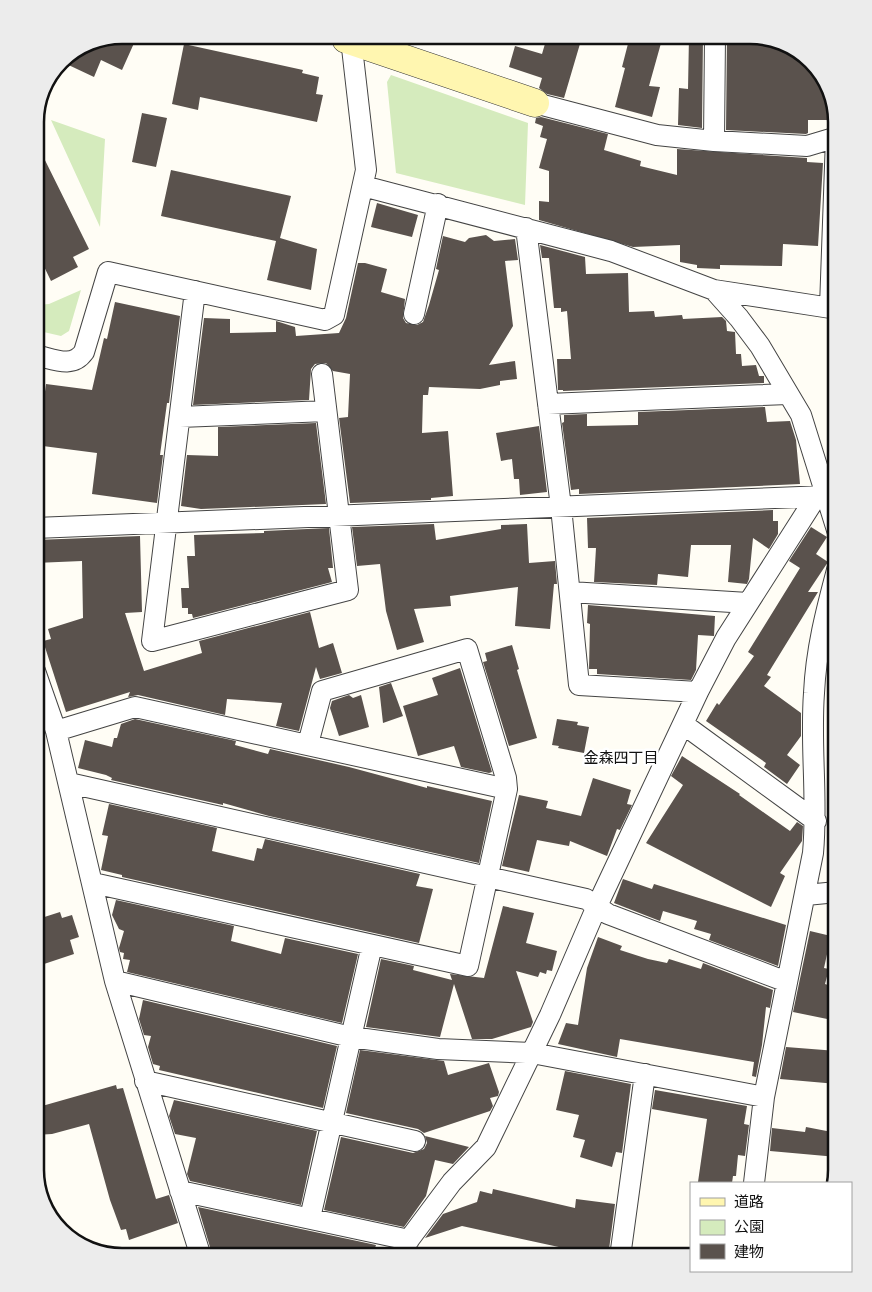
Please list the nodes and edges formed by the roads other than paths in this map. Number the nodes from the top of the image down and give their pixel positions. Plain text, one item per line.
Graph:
1 (350, 44) edge
2 (362, 44) edge
3 (715, 44) edge
4 (535, 103) joint
5 (828, 140) edge
6 (714, 141) junction
7 (363, 186) junction
8 (438, 204) junction
9 (526, 228) junction
10 (714, 290) junction
11 (195, 291) junction
12 (828, 307) edge
13 (414, 314) dead end
14 (44, 357) edge
15 (322, 374) dead end
16 (788, 394) junction
17 (548, 404) junction
18 (326, 411) junction
19 (180, 418) junction
20 (828, 492) edge
21 (828, 495) edge
22 (828, 496) edge
23 (561, 507) junction
24 (339, 516) junction
25 (167, 523) junction
26 (44, 528) edge
27 (570, 592) junction
28 (748, 603) junction
29 (828, 604) edge
30 (698, 692) junction
31 (44, 697) edge
32 (683, 724) junction
33 (56, 731) junction
34 (308, 744) junction
35 (69, 783) junction
36 (507, 789) junction
37 (816, 820) junction
38 (488, 878) junction
39 (93, 883) junction
40 (828, 893) edge
41 (806, 895) junction
42 (597, 906) junction
43 (372, 945) junction
44 (115, 981) junction
45 (788, 982) junction
46 (351, 1037) junction
47 (532, 1053) junction
48 (645, 1074) junction
49 (145, 1081) junction
50 (764, 1097) junction
51 (332, 1123) junction
52 (415, 1141) dead end
53 (754, 1182) edge
54 (180, 1191) junction
55 (310, 1218) junction
56 (409, 1240) junction
57 (198, 1248) edge
58 (403, 1248) edge
59 (621, 1248) edge

1 - 7 street
2 - 4 street
3 - 6 street
4 - 6 street
5 - 6 street
7 - 8 street
7 - 11 street
8 - 9 street
8 - 13 street
9 - 10 street
9 - 17 street
10 - 12 street
10 - 16 street
11 - 14 street
11 - 19 street
15 - 18 street
16 - 17 street
16 - 20 street
17 - 23 street
18 - 19 street
18 - 24 street
19 - 25 street
21 - 23 street
22 - 28 street
23 - 24 street
23 - 27 street
24 - 25 street
24 - 25 street
25 - 26 street
27 - 28 street
27 - 30 street
28 - 30 street
29 - 37 street
30 - 32 street
31 - 33 street
32 - 37 street
32 - 42 street
33 - 34 street
33 - 35 street
34 - 36 street
34 - 36 street
35 - 38 street
35 - 39 street
36 - 38 street
37 - 41 street
38 - 42 street
38 - 43 street
39 - 43 street
39 - 44 street
40 - 41 street
41 - 45 street
42 - 45 street
42 - 47 street
43 - 46 street
44 - 46 street
44 - 49 street
45 - 50 street
46 - 47 street
46 - 51 street
47 - 48 street
47 - 56 street
48 - 50 street
48 - 59 street
49 - 51 street
49 - 54 street
50 - 53 street
51 - 52 street
51 - 55 street
54 - 55 street
54 - 57 street
55 - 56 street
56 - 58 street

